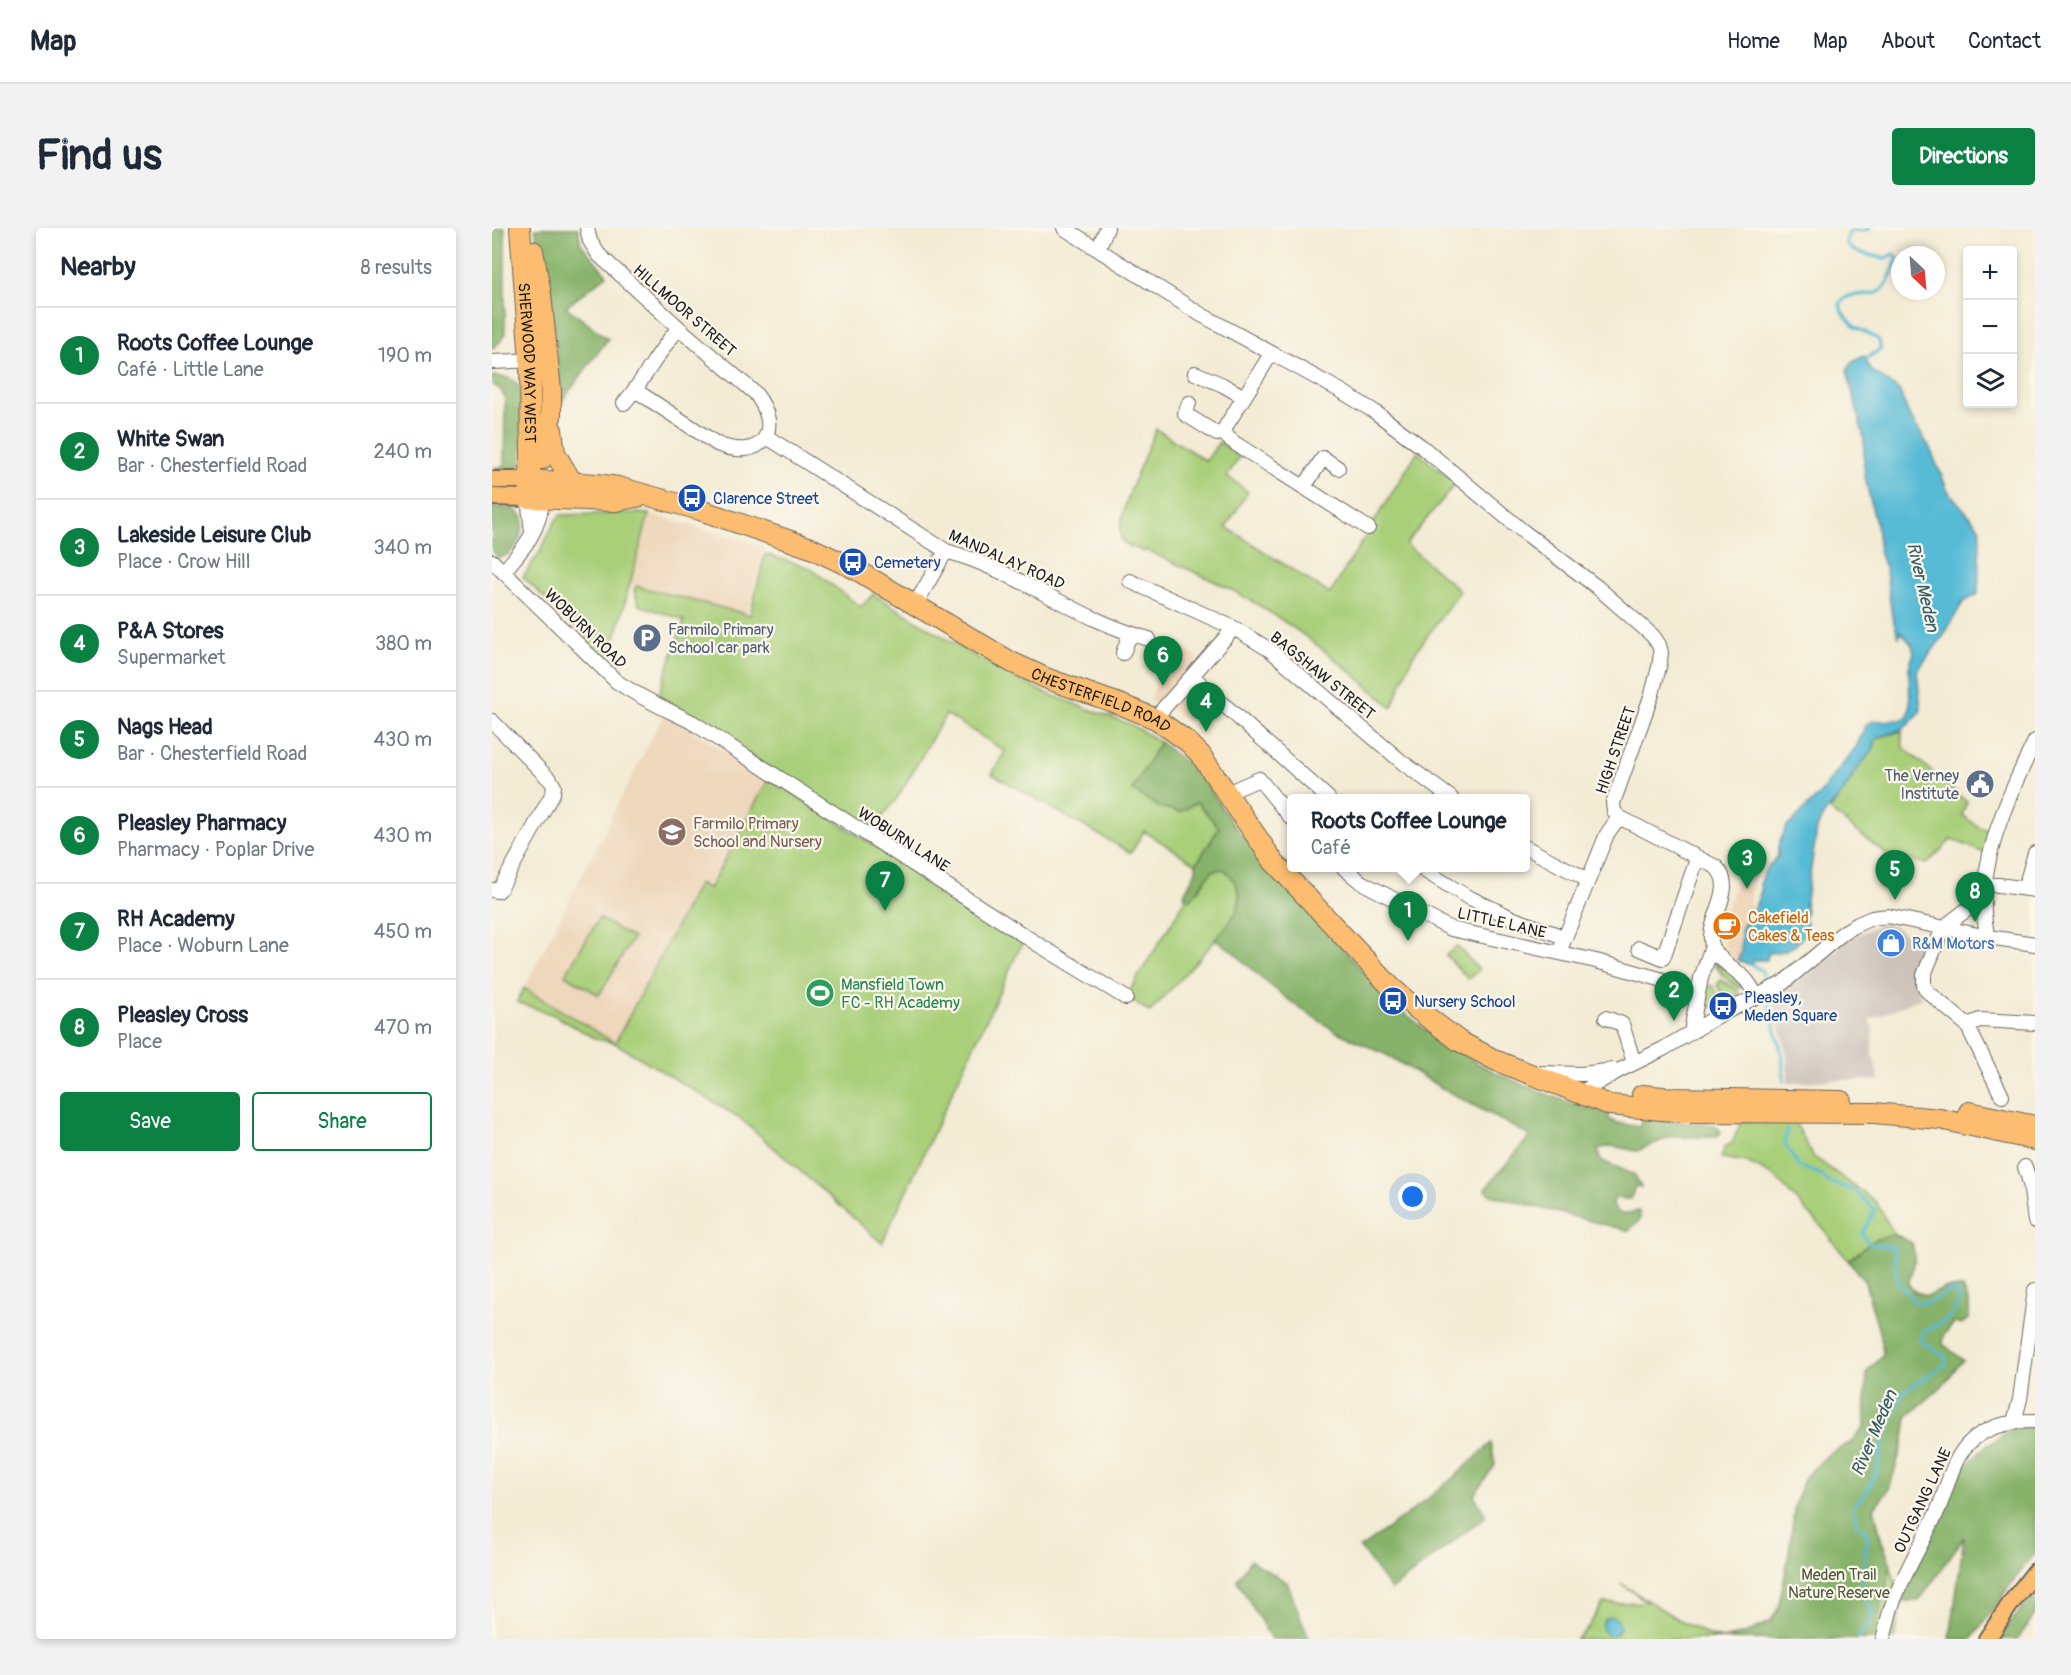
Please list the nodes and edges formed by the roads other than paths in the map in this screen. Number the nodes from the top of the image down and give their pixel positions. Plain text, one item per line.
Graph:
1 (520, 228) edge
2 (528, 228) edge
3 (588, 228) edge
4 (1064, 228) edge
5 (1107, 228) edge
6 (1098, 249) junction
7 (679, 328) junction
8 (1271, 354) junction
9 (539, 360) junction
10 (492, 362) edge
11 (1195, 373) dead end
12 (635, 390) junction
13 (1244, 397) junction
14 (624, 403) dead end
15 (1189, 403) dead end
16 (551, 417) junction
17 (1225, 432) junction
18 (767, 437) junction
19 (1338, 468) dead end
20 (492, 480) edge
21 (572, 482) junction
22 (1304, 487) junction
23 (535, 489) junction
24 (492, 496) edge
25 (644, 496) junction
26 (1368, 528) dead end
27 (946, 551) junction
28 (492, 561) edge
29 (504, 572) junction
30 (1130, 581) dead end
31 (915, 605) junction
32 (1234, 628) junction
33 (1130, 634) junction
34 (1149, 639) dead end
35 (1123, 653) dead end
36 (1193, 677) junction
37 (665, 708) joint
38 (1156, 719) junction
39 (492, 721) edge
40 (2035, 741) edge
41 (1227, 793) junction
42 (1324, 794) edge
43 (1446, 794) edge
44 (1287, 814) edge
45 (1618, 818) junction
46 (1530, 850) edge
47 (2035, 854) edge
48 (1697, 858) junction
49 (1350, 872) edge
50 (1428, 872) edge
51 (1588, 880) junction
52 (1984, 883) junction
53 (2030, 889) edge
54 (495, 890) edge
55 (1943, 928) junction
56 (1564, 937) junction
57 (1988, 937) junction
58 (2035, 944) edge
59 (1712, 946) junction
60 (1639, 948) dead end
61 (1560, 953) junction
62 (1663, 980) dead end
63 (1759, 996) junction
64 (1126, 998) dead end
65 (1606, 1018) dead end
66 (2035, 1023) edge
67 (1967, 1025) junction
68 (1695, 1030) junction
69 (1634, 1063) junction
70 (1620, 1070) junction
71 (1524, 1072) junction
72 (1580, 1093) junction
73 (2002, 1096) dead end
74 (2035, 1126) edge
75 (2035, 1140) edge
76 (2025, 1167) dead end
77 (2035, 1221) edge
78 (2035, 1290) edge
79 (2035, 1421) edge
80 (2014, 1422) junction
81 (2035, 1572) edge
82 (1883, 1639) edge
83 (1987, 1639) edge

1 - 9 highway, SHERWOOD WAY WEST
2 - 9 highway, SHERWOOD WAY WEST
3 - 7 street, HILLMOOR STREET
4 - 6 street
5 - 6 street
6 - 8 street
7 - 12 street
7 - 18 street, HILLMOOR STREET
8 - 13 street
8 - 45 street, HIGH STREET
9 - 10 street
9 - 16 highway, SHERWOOD WAY WEST
9 - 23 highway, SHERWOOD WAY WEST
11 - 13 street
12 - 14 street
12 - 18 street
13 - 17 street
15 - 17 street
16 - 21 highway
16 - 23 highway, SHERWOOD WAY WEST
17 - 22 street
18 - 27 street, MANDALAY ROAD
19 - 22 street
20 - 23 main road
21 - 23 highway, CHESTERFIELD ROAD
21 - 25 highway, CHESTERFIELD ROAD
22 - 26 street
23 - 24 main road
23 - 25 highway
23 - 29 street
25 - 31 highway, CHESTERFIELD ROAD
27 - 31 street
27 - 33 street, MANDALAY ROAD
28 - 29 street, WOBURN ROAD
29 - 37 street, WOBURN ROAD
30 - 32 street, BAGSHAW STREET
31 - 38 highway, CHESTERFIELD ROAD
32 - 36 street
32 - 43 street, BAGSHAW STREET
33 - 34 street, MANDALAY ROAD
33 - 35 street
36 - 38 street
36 - 42 street
37 - 64 street, WOBURN LANE
38 - 41 highway, CHESTERFIELD ROAD
39 - 54 street
40 - 52 street
41 - 44 street
41 - 71 highway, CHESTERFIELD ROAD
45 - 48 street
45 - 51 street, HIGH STREET
46 - 51 street
47 - 53 street
48 - 59 street
48 - 60 street
49 - 61 street, LITTLE LANE
50 - 56 street
51 - 56 street, HIGH STREET
52 - 53 street
52 - 55 street
52 - 57 street
55 - 57 street
55 - 63 street, CHESTERFIELD ROAD
55 - 67 street
56 - 61 street, HIGH STREET
57 - 58 street
59 - 63 street
59 - 68 street
61 - 62 street, LITTLE LANE
63 - 68 street, CHESTERFIELD ROAD
65 - 69 street
66 - 67 street
67 - 73 street
68 - 69 street, CHESTERFIELD ROAD
69 - 70 street, CHESTERFIELD ROAD
70 - 71 street, CHESTERFIELD ROAD
70 - 72 street, CHESTERFIELD ROAD
71 - 72 highway, CHESTERFIELD ROAD
72 - 74 highway
72 - 75 highway
76 - 77 street
78 - 80 street
79 - 80 street, OUTGANG LANE
80 - 82 street, OUTGANG LANE
81 - 83 main road

